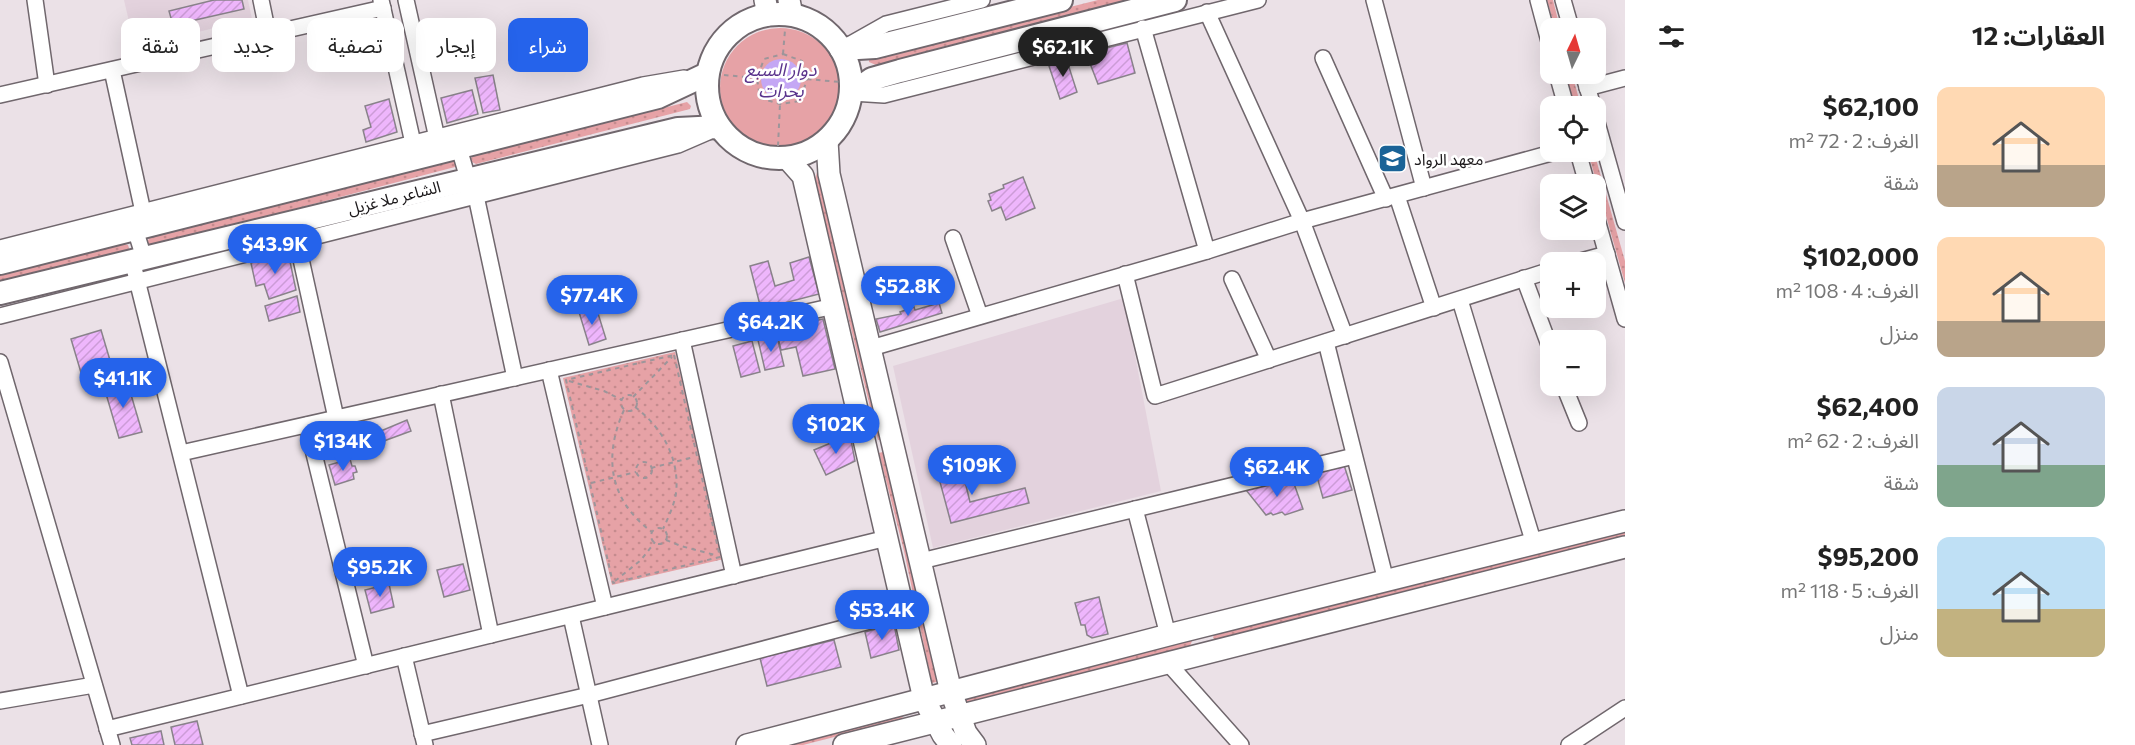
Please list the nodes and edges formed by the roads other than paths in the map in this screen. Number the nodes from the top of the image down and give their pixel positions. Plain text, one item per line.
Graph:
1 (35, 0) edge
2 (261, 0) edge
3 (406, 0) edge
4 (982, 0) edge
5 (1061, 0) edge
6 (1175, 0) edge
7 (1258, 0) edge
8 (1374, 0) edge
9 (1539, 0) edge
10 (1563, 0) edge
11 (382, 4) edge
12 (780, 11) edge
13 (1207, 12) junction
14 (265, 18) edge
15 (1543, 18) edge
16 (1568, 18) edge
17 (295, 27) edge
18 (1143, 28) junction
19 (212, 47) edge
20 (841, 49) junction
21 (1323, 58) dead end
22 (112, 70) junction
23 (714, 74) junction
24 (1625, 78) edge
25 (1606, 79) edge
26 (46, 85) junction
27 (846, 87) junction
28 (0, 95) edge
29 (719, 128) junction
30 (827, 141) junction
31 (446, 146) junction
32 (415, 151) junction
33 (783, 153) junction
34 (1606, 155) edge
35 (1540, 156) edge
36 (472, 188) junction
37 (1424, 188) junction
38 (1391, 198) junction
39 (1302, 221) junction
40 (141, 222) junction
41 (1625, 222) edge
42 (953, 238) dead end
43 (1603, 240) edge
44 (297, 241) junction
45 (0, 248) edge
46 (1207, 251) junction
47 (1607, 254) joint
48 (0, 263) edge
49 (138, 267) junction
50 (1540, 273) edge
51 (1125, 274) junction
52 (1524, 278) junction
53 (1232, 279) dead end
54 (0, 293) edge
55 (1460, 300) junction
56 (834, 306) junction
57 (1434, 308) junction
58 (0, 316) edge
59 (980, 316) junction
60 (1625, 319) edge
61 (1544, 330) edge
62 (1345, 336) junction
63 (682, 340) junction
64 (1326, 342) junction
65 (871, 348) junction
66 (1269, 360) junction
67 (0, 362) edge
68 (549, 370) junction
69 (515, 378) junction
70 (441, 394) junction
71 (1568, 396) edge
72 (336, 418) junction
73 (1579, 423) dead end
74 (307, 425) junction
75 (894, 444) junction
76 (867, 450) junction
77 (181, 453) junction
78 (1354, 456) junction
79 (1135, 509) junction
80 (1625, 521) edge
81 (887, 538) junction
82 (1534, 544) junction
83 (1625, 547) edge
84 (921, 561) junction
85 (734, 576) junction
86 (1386, 581) junction
87 (605, 607) junction
88 (904, 612) junction
89 (571, 616) junction
90 (1198, 628) junction
91 (491, 635) junction
92 (1168, 635) junction
93 (1205, 653) junction
94 (404, 656) junction
95 (1168, 663) junction
96 (366, 666) junction
97 (94, 685) junction
98 (951, 692) junction
99 (589, 695) junction
100 (241, 696) junction
101 (924, 699) junction
102 (0, 700) edge
103 (1625, 708) edge
104 (959, 716) junction
105 (936, 722) junction
106 (107, 729) junction
107 (424, 739) edge
108 (112, 745) edge
109 (600, 745) edge
110 (747, 745) edge
111 (844, 745) edge
112 (951, 745) edge
113 (975, 745) edge
114 (1241, 745) edge
115 (1569, 745) edge

1 - 26 street
2 - 14 street
3 - 31 street
4 - 20 street
5 - 20 main road
6 - 27 main road
7 - 13 street
8 - 37 street
9 - 15 street
10 - 16 street
11 - 17 street
11 - 32 street
12 - 20 main road
12 - 23 main road
13 - 18 street
13 - 39 street
18 - 27 street
18 - 46 street
19 - 22 street
20 - 27 main road
21 - 38 street
22 - 26 street
22 - 40 street
23 - 29 main road
23 - 31 main road
24 - 25 street
26 - 28 street
27 - 30 main road
29 - 33 main road
29 - 36 main road, الشاعر ملا غزيل
30 - 33 main road
30 - 65 main road
31 - 32 main road
31 - 36 street
32 - 40 main road
33 - 56 main road
34 - 41 street
35 - 37 street
36 - 44 street
36 - 49 main road, الشاعر ملا غزيل
36 - 69 street
37 - 38 street
38 - 39 street
38 - 57 street
39 - 46 street
39 - 62 street
40 - 45 street
40 - 48 main road
40 - 49 street
42 - 59 street
43 - 47 street
44 - 49 street
44 - 72 street
46 - 51 street
47 - 60 street
49 - 54 main road, الشاعر ملا غزيل
49 - 58 street
49 - 77 street
50 - 52 street
51 - 59 street
51 - 66 street
52 - 55 street
52 - 61 street
53 - 66 street
55 - 57 street
55 - 82 street
56 - 63 street
56 - 76 main road
57 - 62 street
59 - 65 street
62 - 64 street
63 - 68 street
63 - 85 street
64 - 66 street
64 - 78 street
65 - 75 main road
67 - 97 street
68 - 69 street
68 - 87 street
69 - 70 street
70 - 72 street
70 - 91 street
71 - 73 street
72 - 74 street
74 - 77 street
74 - 96 street
75 - 76 main road
75 - 84 main road
76 - 81 main road
77 - 100 street
78 - 79 street
78 - 86 street
79 - 84 street
79 - 92 street
80 - 82 main road
81 - 85 street
81 - 88 main road
82 - 86 main road
83 - 93 main road
84 - 98 main road
85 - 87 street
86 - 90 main road
87 - 89 street
88 - 99 street
88 - 101 main road
89 - 91 street
89 - 99 street
90 - 92 main road
90 - 93 main road
91 - 94 street
92 - 98 main road
93 - 95 main road
94 - 96 street
94 - 107 street
95 - 104 main road
95 - 114 street
96 - 100 street
97 - 102 street
97 - 106 street
98 - 101 main road
98 - 104 main road
99 - 107 street
99 - 109 street
100 - 106 street
101 - 105 main road
101 - 110 main road
103 - 115 street
104 - 105 main road
104 - 113 main road
105 - 111 main road
105 - 112 main road
106 - 108 street

